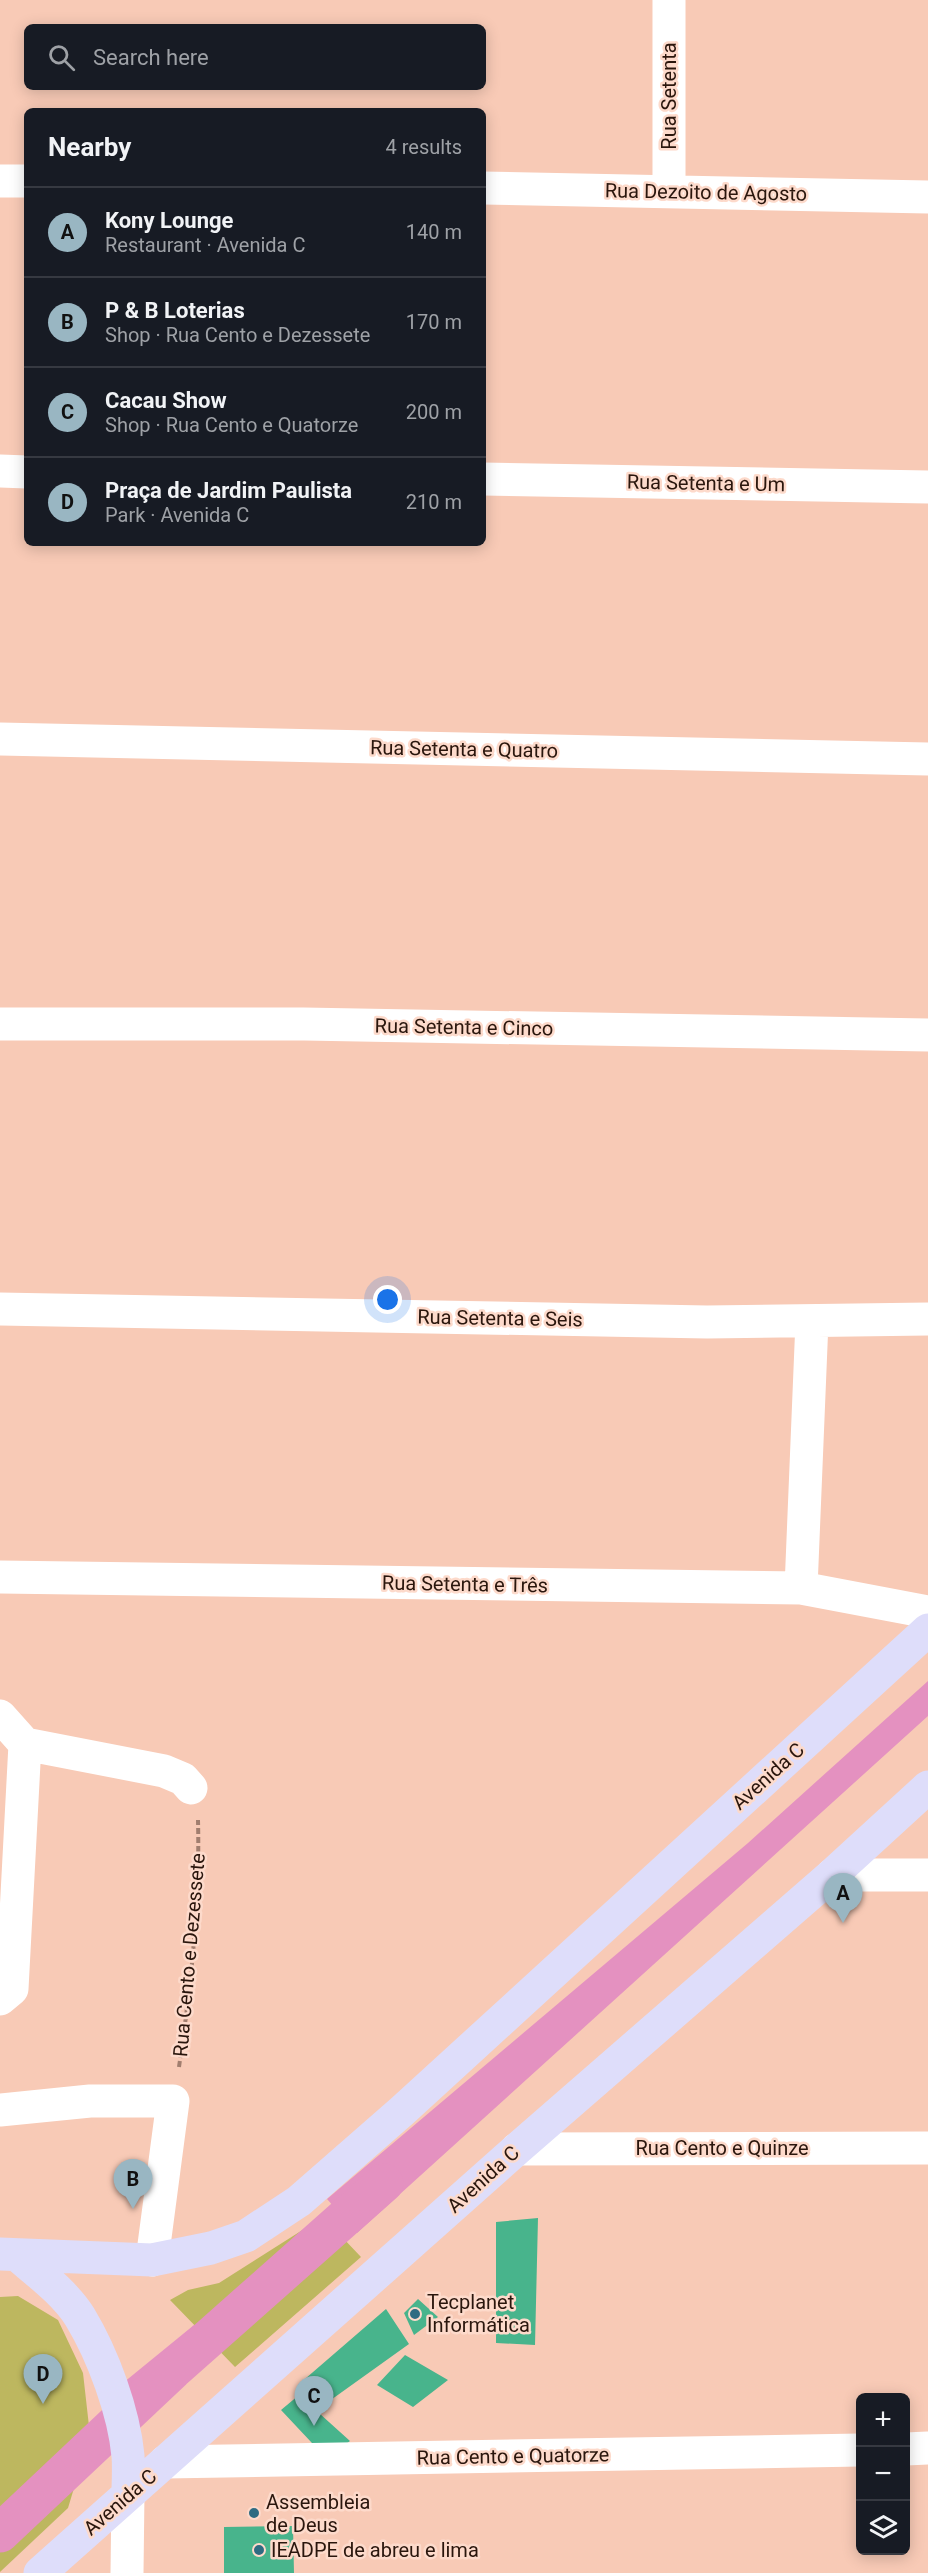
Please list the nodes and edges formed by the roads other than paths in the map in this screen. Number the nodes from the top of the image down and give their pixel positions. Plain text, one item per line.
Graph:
1 (669, 0) edge
2 (0, 181) edge
3 (24, 181) edge
4 (486, 188) edge
5 (669, 191) junction
6 (928, 197) edge
7 (0, 471) edge
8 (24, 472) edge
9 (486, 479) edge
10 (928, 487) edge
11 (0, 739) edge
12 (928, 759) edge
13 (0, 1024) edge
14 (928, 1035) edge
15 (0, 1309) edge
16 (928, 1319) edge
17 (812, 1321) junction
18 (0, 1577) edge
19 (801, 1588) junction
20 (928, 1612) edge
21 (928, 1630) edge
22 (0, 1716) edge
23 (25, 1743) junction
24 (928, 1787) edge
25 (191, 1788) road end
26 (832, 1875) junction
27 (928, 1875) edge
28 (0, 1999) edge
29 (0, 2110) edge
30 (928, 2148) edge
31 (517, 2149) junction
32 (9, 2254) edge
33 (152, 2260) junction
34 (928, 2448) edge
35 (910, 2449) edge
36 (856, 2450) edge
37 (165, 2462) junction
38 (128, 2493) junction
39 (40, 2573) edge
40 (127, 2573) edge

1 - 5 street, Rua Setenta
2 - 3 street
4 - 5 street, Rua Dezoito de Agosto
5 - 6 street, Rua Dezoito de Agosto
7 - 8 street
9 - 10 street, Rua Setenta e Um
11 - 12 street, Rua Setenta e Quatro
13 - 14 street, Rua Setenta e Cinco
15 - 17 street, Rua Setenta e Seis
16 - 17 street, Rua Setenta e Seis
17 - 19 street
18 - 19 street, Rua Setenta e Três
19 - 20 street, Rua Setenta e Três
21 - 33 main road, Avenida C
22 - 23 street
23 - 25 street
23 - 28 street
24 - 26 main road, Avenida C
26 - 27 street
26 - 31 main road, Avenida C
29 - 33 street
30 - 31 street, Rua Cento e Quinze
31 - 37 main road, Avenida C
32 - 33 main road, Avenida C
32 - 38 main road
34 - 35 street
36 - 37 street, Rua Cento e Quatorze
37 - 38 main road, Avenida C
38 - 39 main road, Avenida C
38 - 40 street

